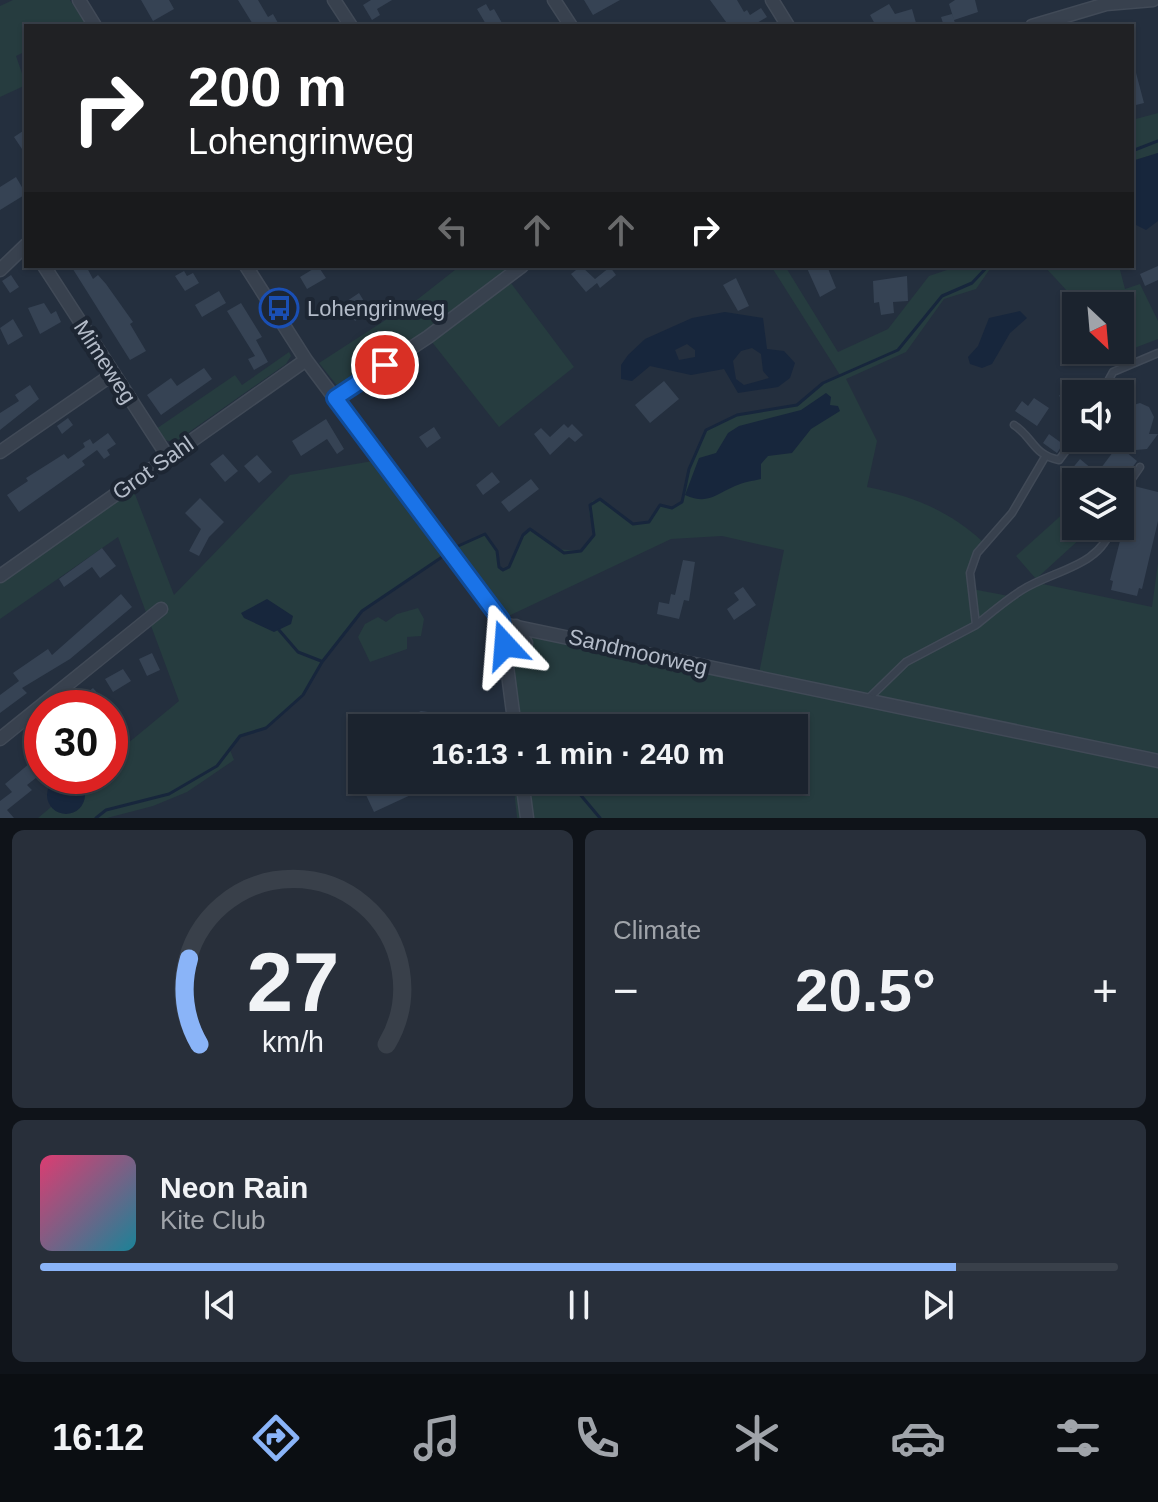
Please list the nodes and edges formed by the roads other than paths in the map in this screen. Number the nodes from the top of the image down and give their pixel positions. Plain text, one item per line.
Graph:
1 (79, 0) edge
2 (334, 0) edge
3 (554, 0) edge
4 (772, 0) edge
5 (1153, 0) edge
6 (1106, 2) edge
7 (94, 24) edge
8 (350, 24) edge
9 (570, 24) edge
10 (787, 24) edge
11 (1038, 24) edge
12 (24, 247) edge
13 (45, 268) edge
14 (247, 268) edge
15 (0, 270) edge
16 (506, 271) edge
17 (1158, 353) edge
18 (306, 360) junction
19 (113, 374) junction
20 (1109, 380) edge
21 (335, 398) junction
22 (1014, 425) dead end
23 (0, 452) edge
24 (1065, 452) edge
25 (168, 457) junction
26 (1045, 457) junction
27 (1140, 467) dead end
28 (1134, 476) edge
29 (1106, 540) edge
30 (0, 576) edge
31 (161, 609) dead end
32 (509, 625) junction
33 (976, 625) junction
34 (505, 645) junction
35 (868, 699) junction
36 (513, 714) edge
37 (0, 739) edge
38 (1158, 761) edge
39 (524, 794) edge
40 (527, 818) edge

1 - 7 street
2 - 8 street
3 - 9 street
4 - 10 street
5 - 6 street
6 - 11 street
12 - 15 street
13 - 19 street, Mimeweg
14 - 18 street
16 - 21 street
17 - 20 lane
18 - 21 street
18 - 25 street, Grot Sahl
19 - 23 street
19 - 25 street, Mimeweg
21 - 32 street
22 - 26 lane
24 - 26 lane
25 - 30 street, Grot Sahl
26 - 33 lane
27 - 28 lane
29 - 33 lane
31 - 37 street
32 - 34 street
32 - 34 street
32 - 35 street, Sandmoorweg
33 - 35 lane
34 - 36 street
35 - 38 street, Sandmoorweg
39 - 40 street

